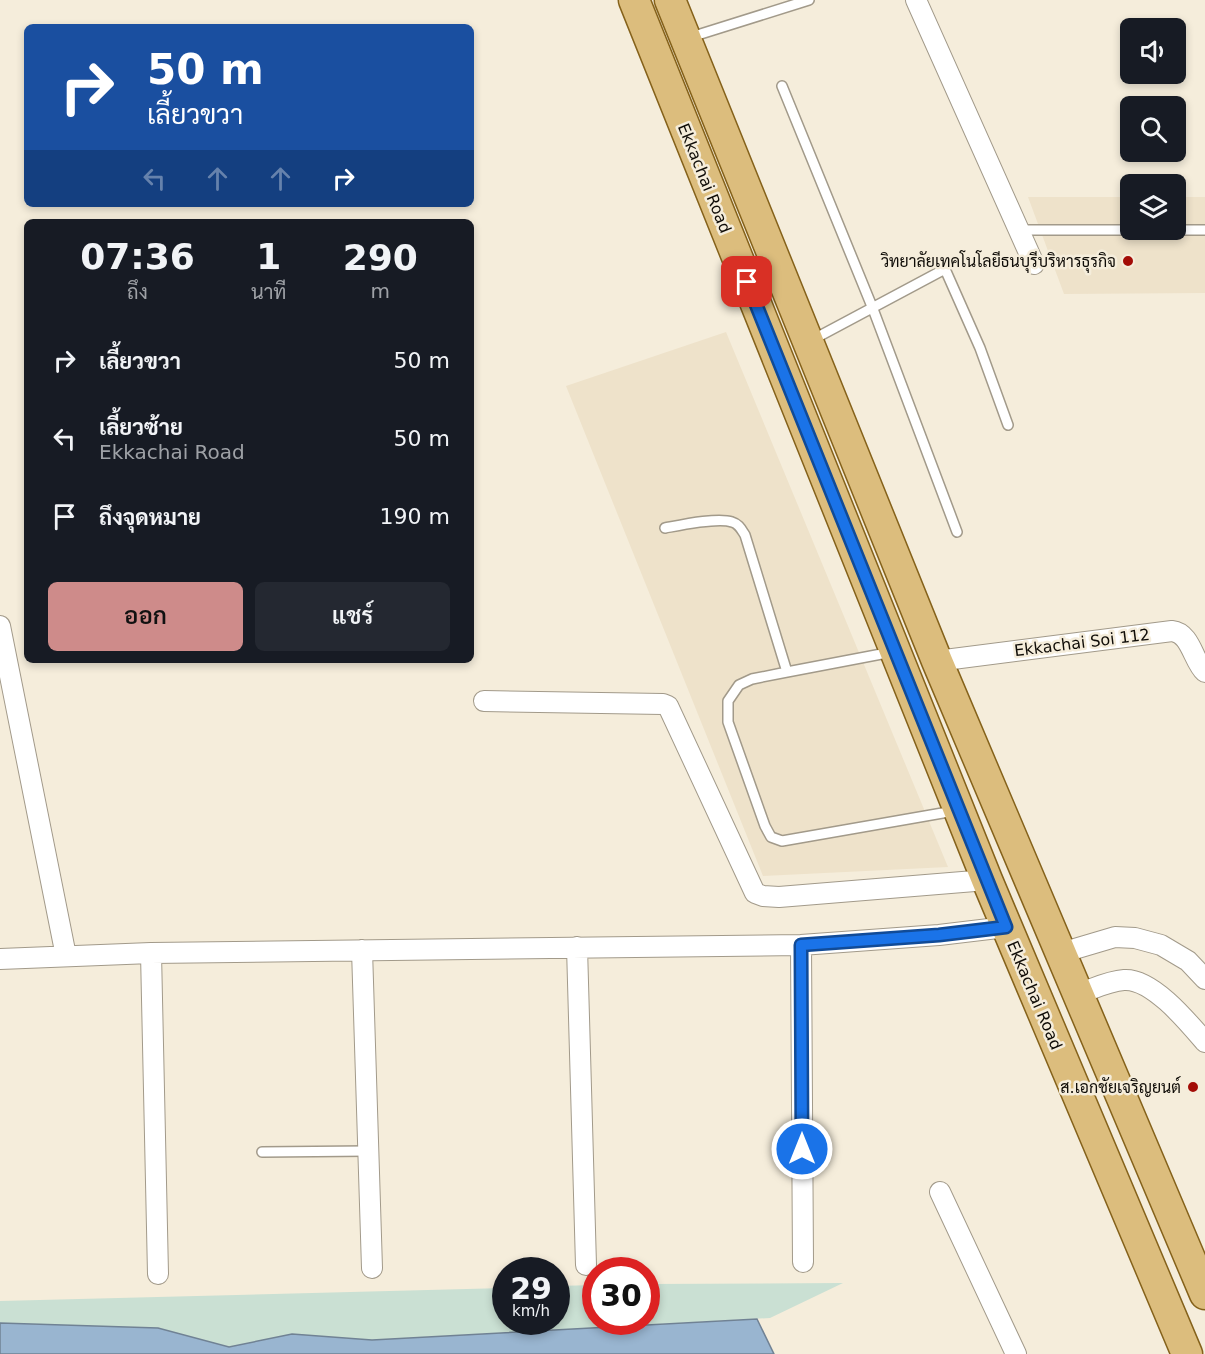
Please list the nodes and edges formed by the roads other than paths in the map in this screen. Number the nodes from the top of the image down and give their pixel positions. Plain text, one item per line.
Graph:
1 (634, 0) edge
2 (670, 0) edge
3 (809, 0) edge
4 (916, 0) edge
5 (687, 38) junction
6 (782, 86) dead end
7 (1019, 230) junction
8 (1205, 230) edge
9 (1034, 264) dead end
10 (873, 309) junction
11 (809, 342) junction
12 (1008, 424) dead end
13 (665, 528) dead end
14 (957, 532) dead end
15 (0, 626) edge
16 (896, 651) junction
17 (937, 661) junction
18 (787, 672) junction
19 (1205, 672) edge
20 (484, 701) dead end
21 (959, 810) junction
22 (987, 880) junction
23 (1006, 927) junction
24 (801, 945) junction
25 (577, 947) junction
26 (362, 950) junction
27 (151, 953) junction
28 (1060, 953) junction
29 (66, 956) junction
30 (0, 958) edge
31 (1205, 979) edge
32 (1078, 994) junction
33 (1205, 1042) edge
34 (368, 1151) junction
35 (262, 1152) dead end
36 (940, 1192) dead end
37 (586, 1257) edge
38 (803, 1262) dead end
39 (372, 1268) dead end
40 (158, 1274) dead end
41 (1205, 1294) edge
42 (1016, 1354) edge
43 (1187, 1354) edge

1 - 16 main road, Ekkachai Road
2 - 5 main road
3 - 5 lane
4 - 7 street
5 - 11 main road
6 - 10 lane
7 - 8 lane
7 - 9 street
10 - 11 lane
10 - 12 lane
10 - 14 lane
11 - 17 main road
13 - 18 lane
15 - 29 street
16 - 18 lane
16 - 21 main road, Ekkachai Road
17 - 19 street, Ekkachai Soi 112
17 - 28 main road
18 - 21 lane
20 - 22 street
21 - 22 main road, Ekkachai Road
22 - 23 main road, Ekkachai Road
23 - 24 street
23 - 43 main road, Ekkachai Road
24 - 25 street
24 - 38 street
25 - 26 street
25 - 37 street
26 - 27 street
26 - 34 street
27 - 29 street
27 - 40 street
28 - 31 street
28 - 32 main road
29 - 30 street
32 - 33 street
32 - 41 main road
34 - 35 lane
34 - 39 street
36 - 42 street

